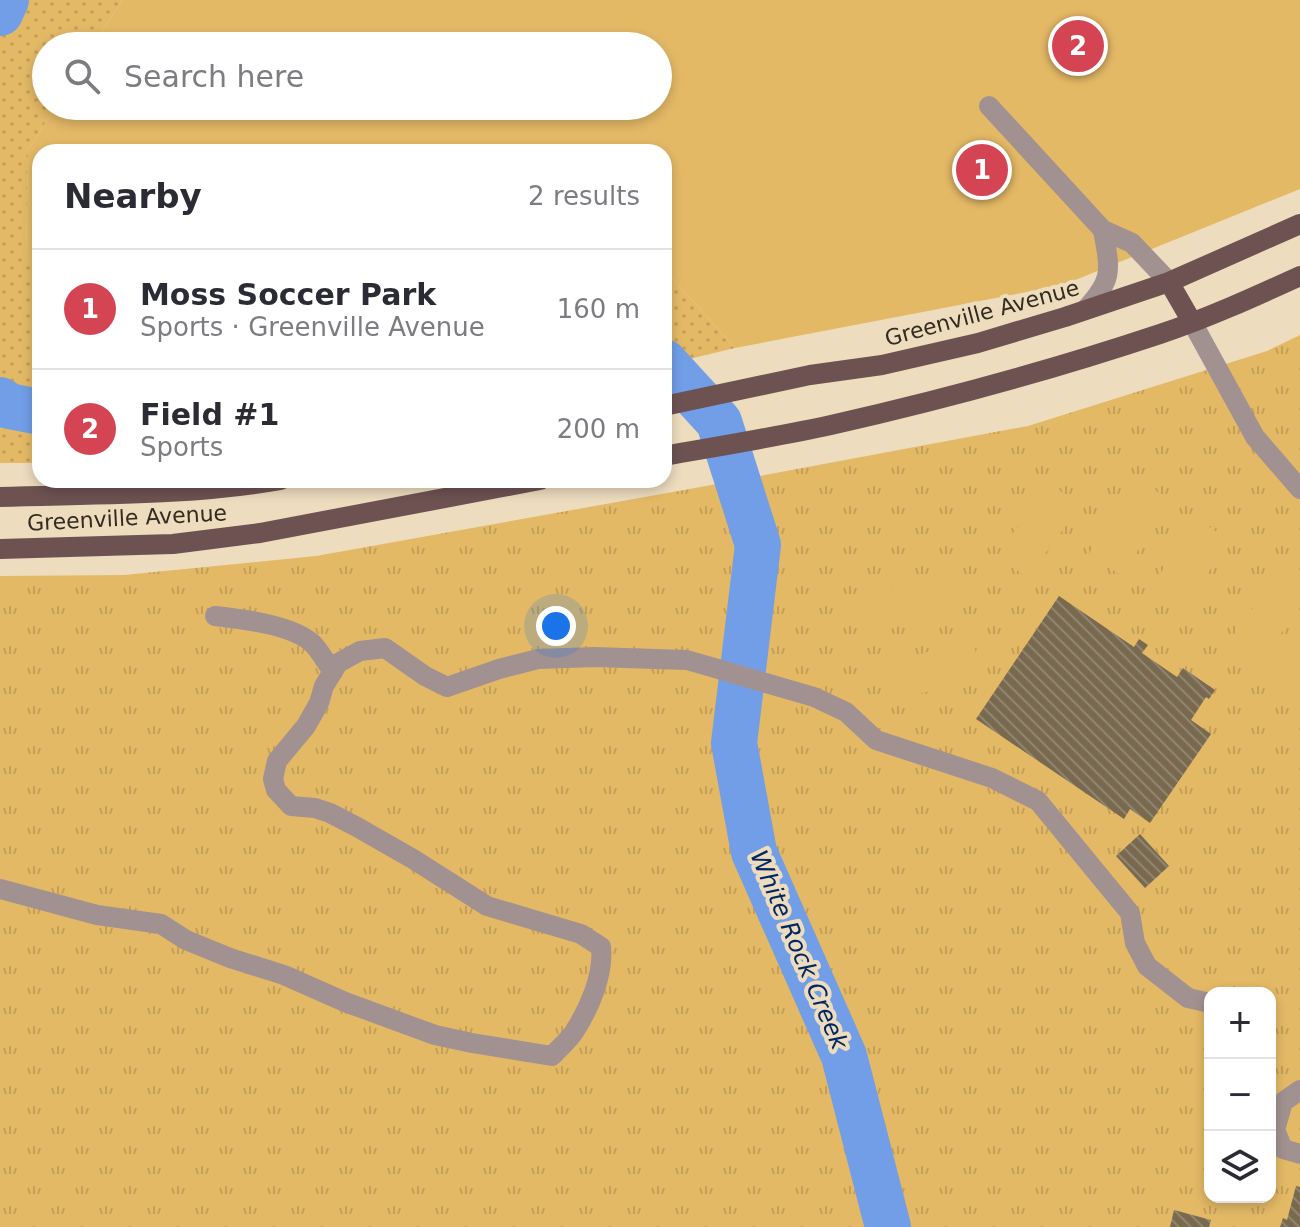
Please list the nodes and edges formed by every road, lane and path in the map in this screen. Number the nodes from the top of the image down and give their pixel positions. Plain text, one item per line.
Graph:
1 (989, 106) dead end
2 (1300, 224) edge
3 (1103, 230) junction
4 (1300, 276) edge
5 (1169, 282) junction
6 (1085, 310) junction
7 (1192, 322) junction
8 (672, 404) edge
9 (672, 454) edge
10 (210, 488) edge
11 (498, 488) edge
12 (1300, 489) edge
13 (0, 497) edge
14 (0, 549) edge
15 (215, 616) dead end
16 (333, 672) junction
17 (0, 889) edge
18 (1204, 1002) edge
19 (1300, 1090) edge
20 (1300, 1154) edge

1 - 3 lane
2 - 5 main road, Greenville Avenue
3 - 5 lane
3 - 6 lane
4 - 7 main road
5 - 6 main road, Greenville Avenue
5 - 7 main road
6 - 8 main road, Greenville Avenue
7 - 9 main road
7 - 12 lane
10 - 13 main road, Greenville Avenue
11 - 14 main road, Greenville Avenue
15 - 16 lane
16 - 17 lane
16 - 18 lane
19 - 20 lane

